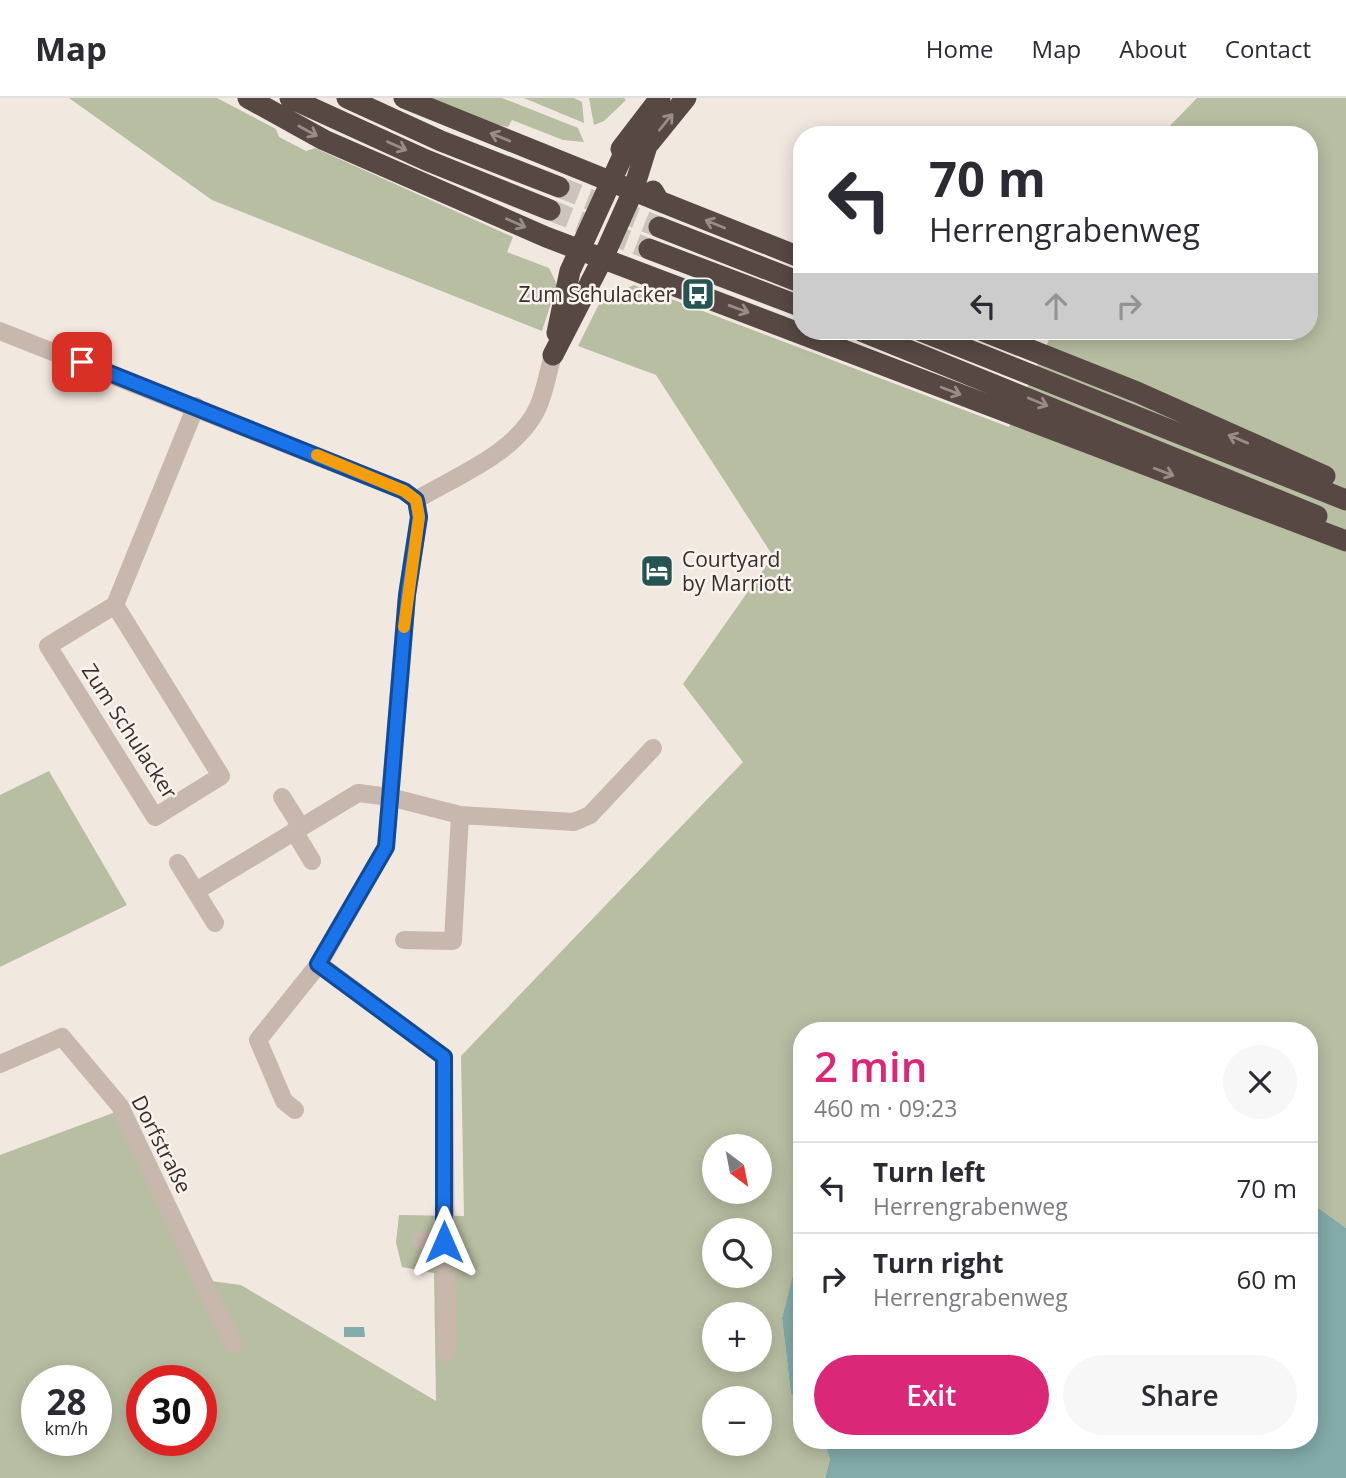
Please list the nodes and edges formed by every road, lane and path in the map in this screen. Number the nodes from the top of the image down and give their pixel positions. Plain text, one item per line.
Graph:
1 (248, 98) edge
2 (290, 98) edge
3 (347, 98) edge
4 (404, 98) edge
5 (660, 98) edge
6 (686, 98) edge
7 (638, 143) junction
8 (579, 170) junction
9 (559, 187) tunnel mouth
10 (620, 201) junction
11 (659, 201) junction
12 (550, 210) tunnel mouth
13 (659, 227) tunnel mouth
14 (552, 239) junction
15 (591, 245) junction
16 (649, 249) tunnel mouth
17 (793, 254) edge
18 (629, 268) junction
19 (570, 271) junction
20 (793, 279) edge
21 (592, 280) junction
22 (793, 304) edge
23 (793, 330) edge
24 (0, 331) edge
25 (818, 340) edge
26 (883, 340) edge
27 (945, 340) edge
28 (1006, 340) edge
29 (553, 355) junction
30 (197, 406) junction
31 (1346, 485) edge
32 (416, 500) junction
33 (1346, 500) edge
34 (1346, 528) edge
35 (1346, 541) edge
36 (115, 605) junction
37 (653, 748) dead end
38 (282, 797) dead end
39 (390, 797) junction
40 (460, 815) junction
41 (297, 829) junction
42 (312, 861) dead end
43 (178, 863) dead end
44 (196, 891) junction
45 (215, 923) dead end
46 (404, 940) dead end
47 (318, 964) junction
48 (0, 1064) edge
49 (295, 1110) dead end
50 (421, 1241) dead end
51 (444, 1242) junction
52 (233, 1344) dead end
53 (447, 1352) dead end

1 -> 14 highway
2 -> 12 highway
3 - 9 highway
8 -> 4 highway
5 - 7 highway
7 -> 6 highway
7 - 8 highway
7 - 10 highway
7 - 11 highway
8 - 10 highway
10 - 11 highway
10 - 15 highway
10 - 15 highway
17 -> 11 highway
13 - 20 highway
14 - 15 highway
14 - 19 highway
15 - 18 highway
15 - 19 highway
15 - 21 highway
16 - 22 highway
18 - 21 highway
18 -> 23 highway
19 - 29 highway
21 - 29 highway
24 - 30 street
25 -> 35 highway
26 -> 34 highway
27 - 33 highway
31 -> 28 highway
29 - 32 street
30 - 32 street
30 - 36 street
32 - 39 street
36 - 36 street, Zum Schulacker
37 - 40 street
38 - 41 street
39 - 40 street
39 - 41 street
39 - 47 street
40 - 46 street
41 - 42 street
41 - 44 street
43 - 44 street
44 - 45 street
47 - 49 street
47 - 51 street
48 - 52 street, Dorfstraße
50 - 51 street
51 - 53 street

